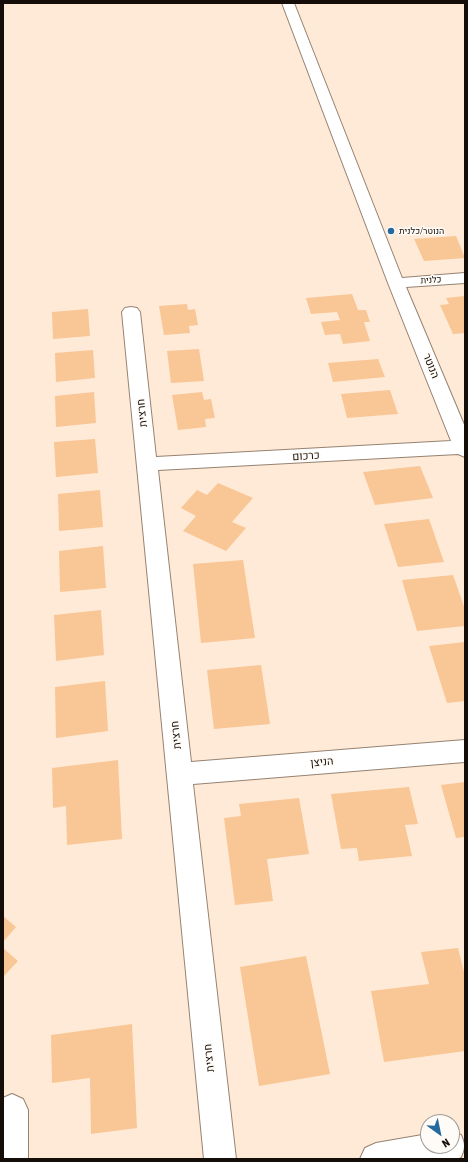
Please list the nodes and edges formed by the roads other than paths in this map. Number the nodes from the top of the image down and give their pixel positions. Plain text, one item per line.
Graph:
1 (288, 3) edge
2 (465, 278) edge
3 (396, 283) junction
4 (131, 312) dead end
5 (464, 448) edge
6 (147, 464) junction
7 (465, 751) edge
8 (180, 774) junction
9 (12, 1110) dead end
10 (420, 1151) edge
11 (12, 1159) edge
12 (220, 1159) edge
13 (376, 1159) edge

1 - 3 street, הנוטר
2 - 3 street, כלנית
3 - 5 street, הנוטר
4 - 6 street, חרצית
5 - 6 street, כרכום
6 - 8 street, חרצית
7 - 8 street, הניצן
8 - 12 street, חרצית
9 - 11 street
10 - 13 street

